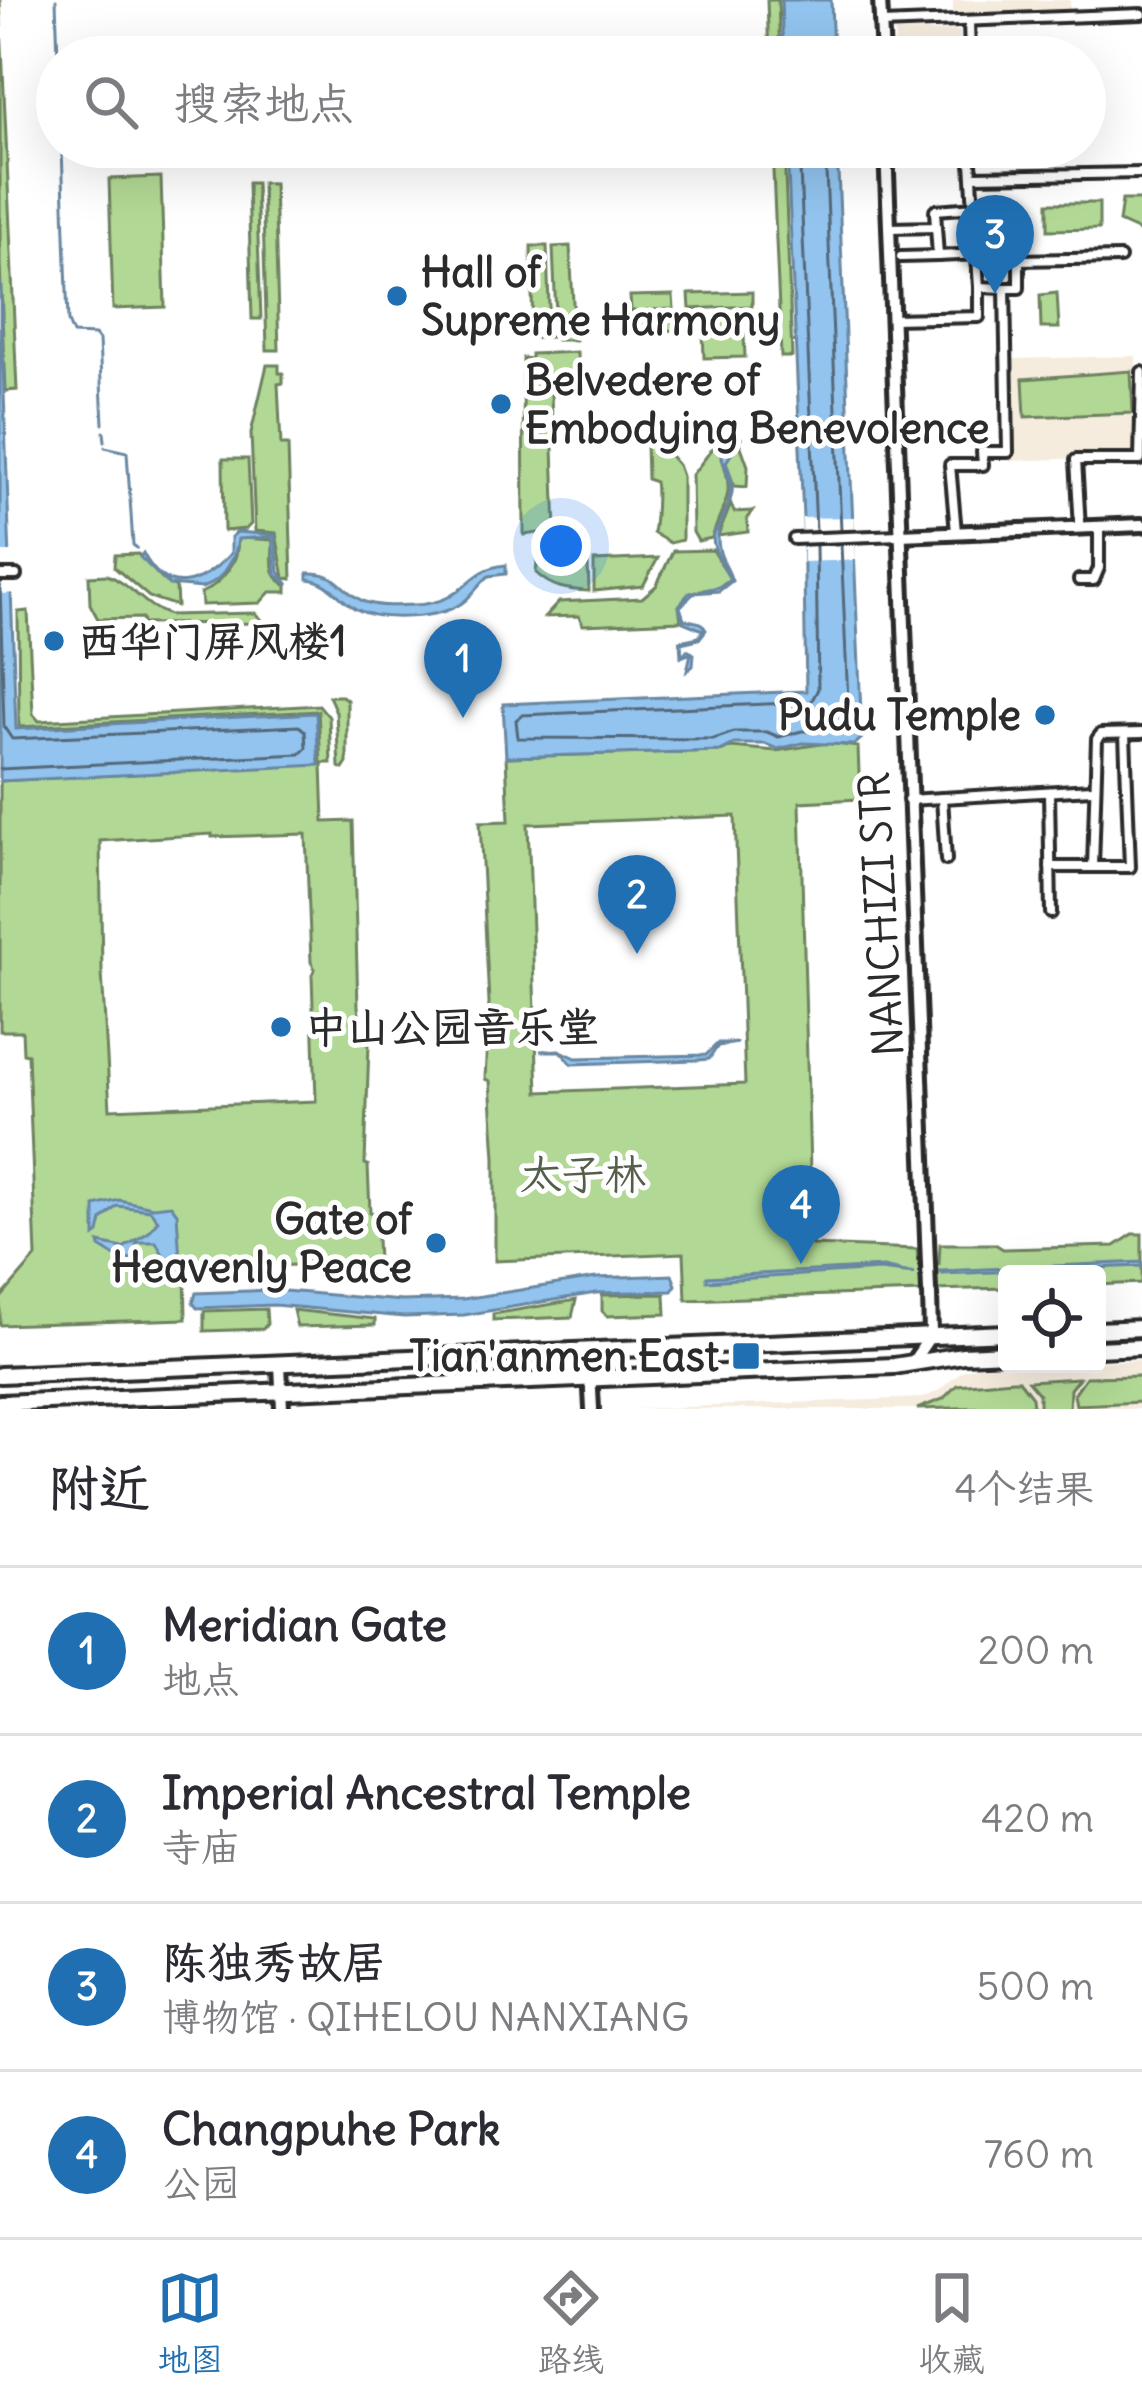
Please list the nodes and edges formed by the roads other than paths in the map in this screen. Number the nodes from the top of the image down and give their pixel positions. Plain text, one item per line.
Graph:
1 (880, 0) edge
2 (1072, 0) edge
3 (1142, 14) edge
4 (1073, 17) junction
5 (969, 21) junction
6 (881, 24) junction
7 (882, 36) edge
8 (969, 36) edge
9 (887, 168) edge
10 (973, 168) edge
11 (1142, 172) edge
12 (974, 176) junction
13 (976, 208) junction
14 (936, 227) junction
15 (890, 228) junction
16 (978, 254) junction
17 (938, 256) junction
18 (901, 257) dead end
19 (1120, 258) dead end
20 (979, 287) junction
21 (1005, 288) junction
22 (893, 319) junction
23 (1142, 372) edge
24 (1142, 525) edge
25 (1080, 528) junction
26 (1099, 528) junction
27 (956, 532) junction
28 (901, 535) junction
29 (798, 539) dead end
30 (0, 575) edge
31 (16, 575) dead end
32 (1079, 580) dead end
33 (1142, 733) edge
34 (1125, 734) junction
35 (1092, 789) junction
36 (1049, 792) junction
37 (943, 798) junction
38 (908, 800) junction
39 (946, 860) dead end
40 (1093, 867) junction
41 (1050, 868) junction
42 (1051, 913) dead end
43 (1142, 1328) edge
44 (1106, 1330) edge
45 (998, 1333) edge
46 (932, 1335) junction
47 (1142, 1347) edge
48 (1106, 1349) edge
49 (589, 1352) junction
50 (998, 1354) edge
51 (912, 1363) junction
52 (280, 1364) junction
53 (0, 1376) edge
54 (590, 1379) junction
55 (281, 1391) junction
56 (0, 1403) edge
57 (282, 1409) edge
58 (592, 1409) edge

1 - 6 street
2 - 4 street
3 - 4 street
4 - 5 street
5 - 6 street
5 - 8 street
6 - 7 street
9 - 15 street, NANCHIZI STR
10 - 12 street
11 - 12 street
12 - 13 street
13 - 14 street
13 - 16 street
14 - 15 street
14 - 17 street
15 - 22 street, NANCHIZI STR
16 - 17 street
16 - 20 street
17 - 18 street
19 - 21 street
20 - 21 street
20 - 22 street
21 - 27 street
22 - 28 street, NANCHIZI STR
23 - 25 street
24 - 26 street
25 - 26 street
25 - 27 street
26 - 32 street
27 - 28 street
28 - 29 street
28 - 38 street, NANCHIZI STR
30 - 31 street
33 - 34 street
34 - 35 street
34 - 40 street
35 - 36 street
35 - 40 street
36 - 37 street
36 - 41 street
37 - 38 street
37 - 39 street
38 - 46 street, NANCHIZI STR
40 - 41 street
41 - 42 street
43 - 44 highway
45 - 46 highway
46 - 49 highway
46 - 51 street
47 - 48 highway
49 - 52 highway
49 - 54 street
50 - 51 highway
51 - 54 highway
52 - 53 highway
52 - 55 street
54 - 55 highway
54 - 58 street
55 - 56 highway
55 - 57 street

